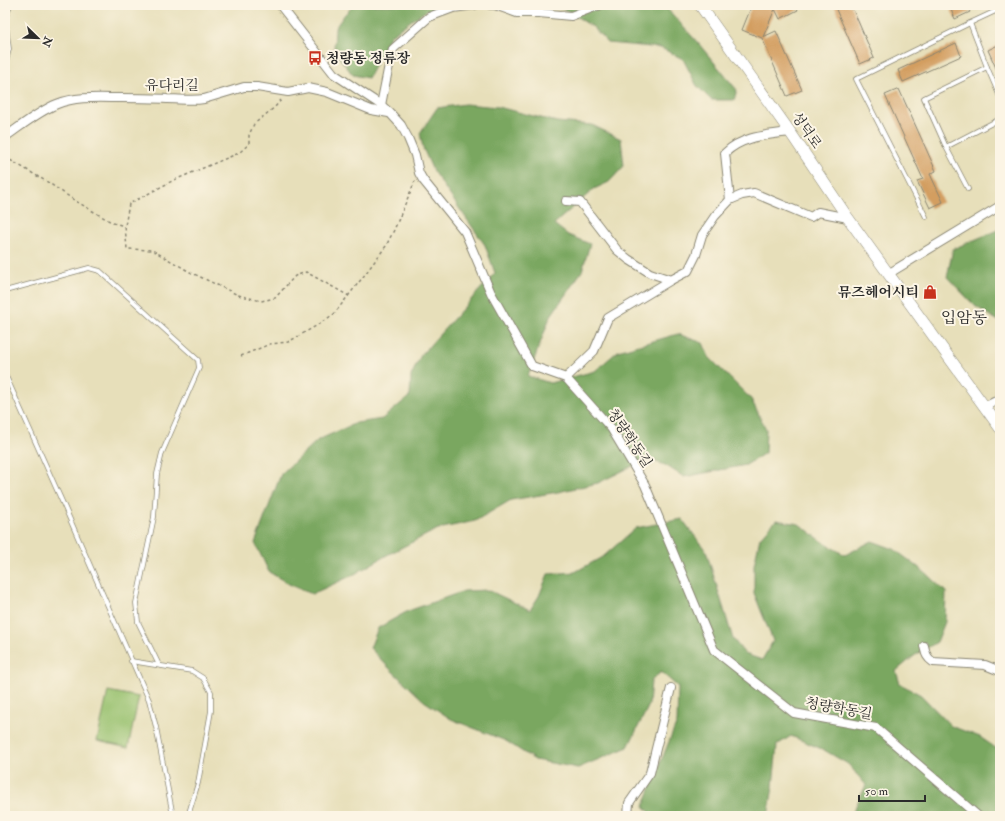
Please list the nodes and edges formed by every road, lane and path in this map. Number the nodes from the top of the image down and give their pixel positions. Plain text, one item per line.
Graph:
1 (10, 5) edge
2 (280, 5) edge
3 (475, 5) edge
4 (490, 5) edge
5 (600, 5) edge
6 (700, 5) edge
7 (1000, 9) edge
8 (5, 19) edge
9 (970, 23) junction
10 (5, 65) edge
11 (987, 67) junction
12 (288, 92) junction
13 (1000, 96) edge
14 (381, 105) junction
15 (390, 113) junction
16 (1000, 119) edge
17 (790, 132) junction
18 (5, 137) edge
19 (946, 147) junction
20 (5, 157) edge
21 (419, 173) junction
22 (968, 189) dead end
23 (730, 200) junction
24 (566, 201) dead end
25 (1000, 206) edge
26 (926, 217) dead end
27 (848, 218) junction
28 (125, 226) junction
29 (888, 274) junction
30 (670, 280) junction
31 (5, 291) edge
32 (349, 296) junction
33 (241, 356) dead end
34 (5, 374) edge
35 (566, 378) junction
36 (1000, 399) edge
37 (984, 407) junction
38 (1000, 428) edge
39 (924, 646) dead end
40 (131, 661) junction
41 (159, 666) junction
42 (1000, 671) edge
43 (671, 688) dead end
44 (173, 816) edge
45 (188, 816) edge
46 (628, 816) edge
47 (978, 816) edge

1 - 8 lane
2 - 14 street, 청량학동길
3 - 14 street
4 - 5 street
6 - 17 street, 성덕로
7 - 9 lane
8 - 10 lane
9 - 11 lane
9 - 26 lane
11 - 13 lane
11 - 19 lane
12 - 15 street, 유다리길
12 - 18 street, 유다리길
12 - 28 path
14 - 15 street, 청량학동길
15 - 21 street, 청량학동길
16 - 19 lane
17 - 23 street
17 - 27 street, 성덕로
19 - 22 lane
20 - 28 path
21 - 32 path
21 - 35 street, 청량학동길
23 - 27 street
23 - 30 street
24 - 30 street
25 - 29 street
27 - 29 street, 성덕로
28 - 32 path
29 - 37 street, 성덕로
30 - 35 street
31 - 41 lane
32 - 33 path
34 - 40 lane
35 - 47 street, 청량학동길
36 - 37 street
37 - 38 street, 성덕로
39 - 42 street
40 - 41 lane
40 - 44 lane
41 - 45 lane
43 - 46 street

